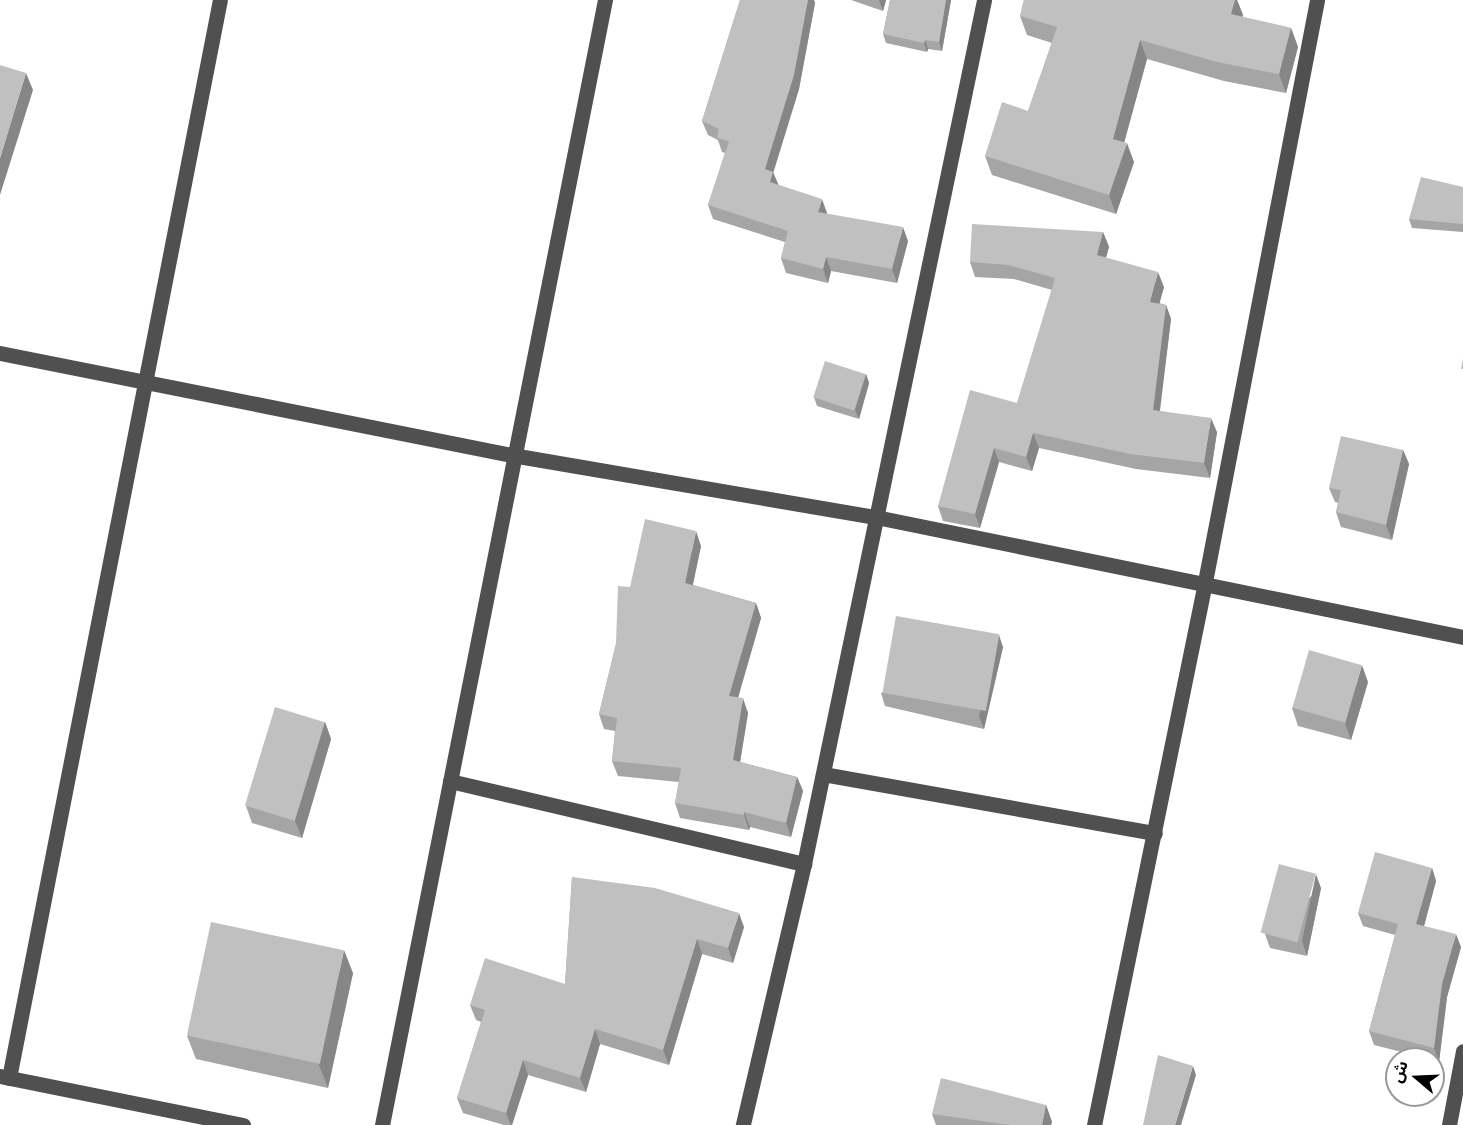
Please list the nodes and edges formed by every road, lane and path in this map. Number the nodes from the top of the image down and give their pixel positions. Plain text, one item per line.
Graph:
1 (220, 0) edge
2 (605, 0) edge
3 (984, 0) edge
4 (1317, 0) edge
5 (0, 353) edge
6 (147, 384) junction
7 (512, 455) junction
8 (876, 516) junction
9 (1204, 587) junction
10 (1463, 637) edge
11 (823, 774) junction
12 (450, 781) junction
13 (1155, 833) junction
14 (804, 864) junction
15 (1463, 1051) edge
16 (4, 1077) edge
17 (243, 1125) edge
18 (382, 1125) edge
19 (744, 1125) edge
20 (1094, 1125) edge
21 (1449, 1125) edge

1 - 6 street
2 - 7 street
3 - 8 street
4 - 9 street
5 - 6 street
6 - 7 street
6 - 16 street
7 - 8 street
7 - 12 street
8 - 9 street
8 - 11 street
9 - 10 street
9 - 13 street
11 - 13 street
11 - 14 street
12 - 14 street
12 - 18 street
13 - 20 street
14 - 19 street
15 - 21 street
16 - 17 street

